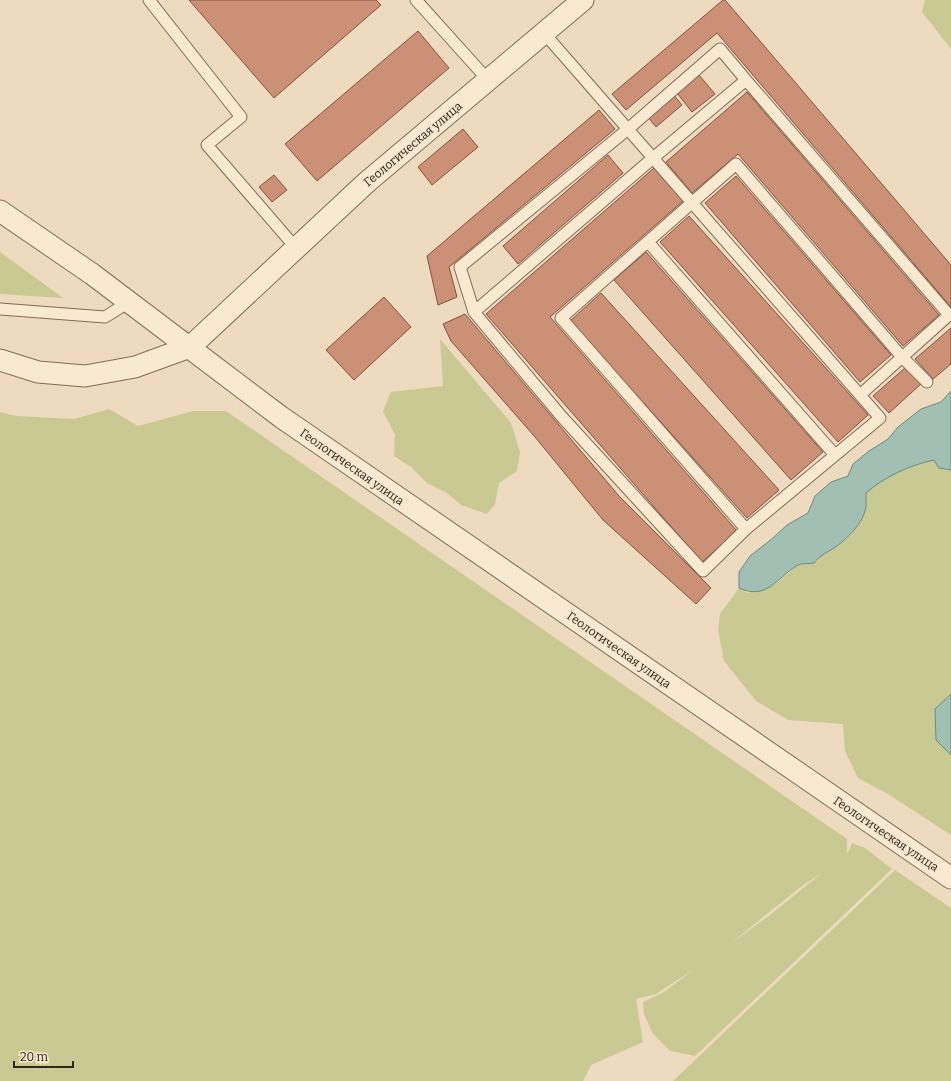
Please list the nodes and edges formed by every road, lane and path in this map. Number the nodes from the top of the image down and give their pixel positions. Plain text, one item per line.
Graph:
1 (149, 0) edge
2 (416, 0) edge
3 (583, 0) edge
4 (544, 33) junction
5 (488, 80) junction
6 (746, 80) junction
7 (628, 129) junction
8 (653, 158) junction
9 (692, 203) junction
10 (0, 211) edge
11 (648, 242) junction
12 (296, 248) junction
13 (129, 302) junction
14 (0, 309) edge
15 (474, 312) junction
16 (190, 347) junction
17 (902, 356) junction
18 (0, 360) edge
19 (927, 382) dead end
20 (860, 394) junction
21 (835, 455) junction
22 (746, 529) junction
23 (951, 878) edge

1 - 12 lane
2 - 5 lane
3 - 4 street, Геологическая улица
4 - 5 street, Геологическая улица
4 - 7 lane
5 - 12 street, Геологическая улица
6 - 7 lane
6 - 8 lane
6 - 17 lane
7 - 8 lane
7 - 15 lane
8 - 9 lane
8 - 15 lane
9 - 11 lane
9 - 17 lane
9 - 20 lane
10 - 13 street
11 - 21 lane
11 - 22 lane
12 - 16 street, Геологическая улица
13 - 14 lane
13 - 16 street
15 - 22 lane
16 - 18 street
16 - 23 street, Геологическая улица
17 - 19 lane
17 - 20 lane
20 - 21 lane
21 - 22 lane

